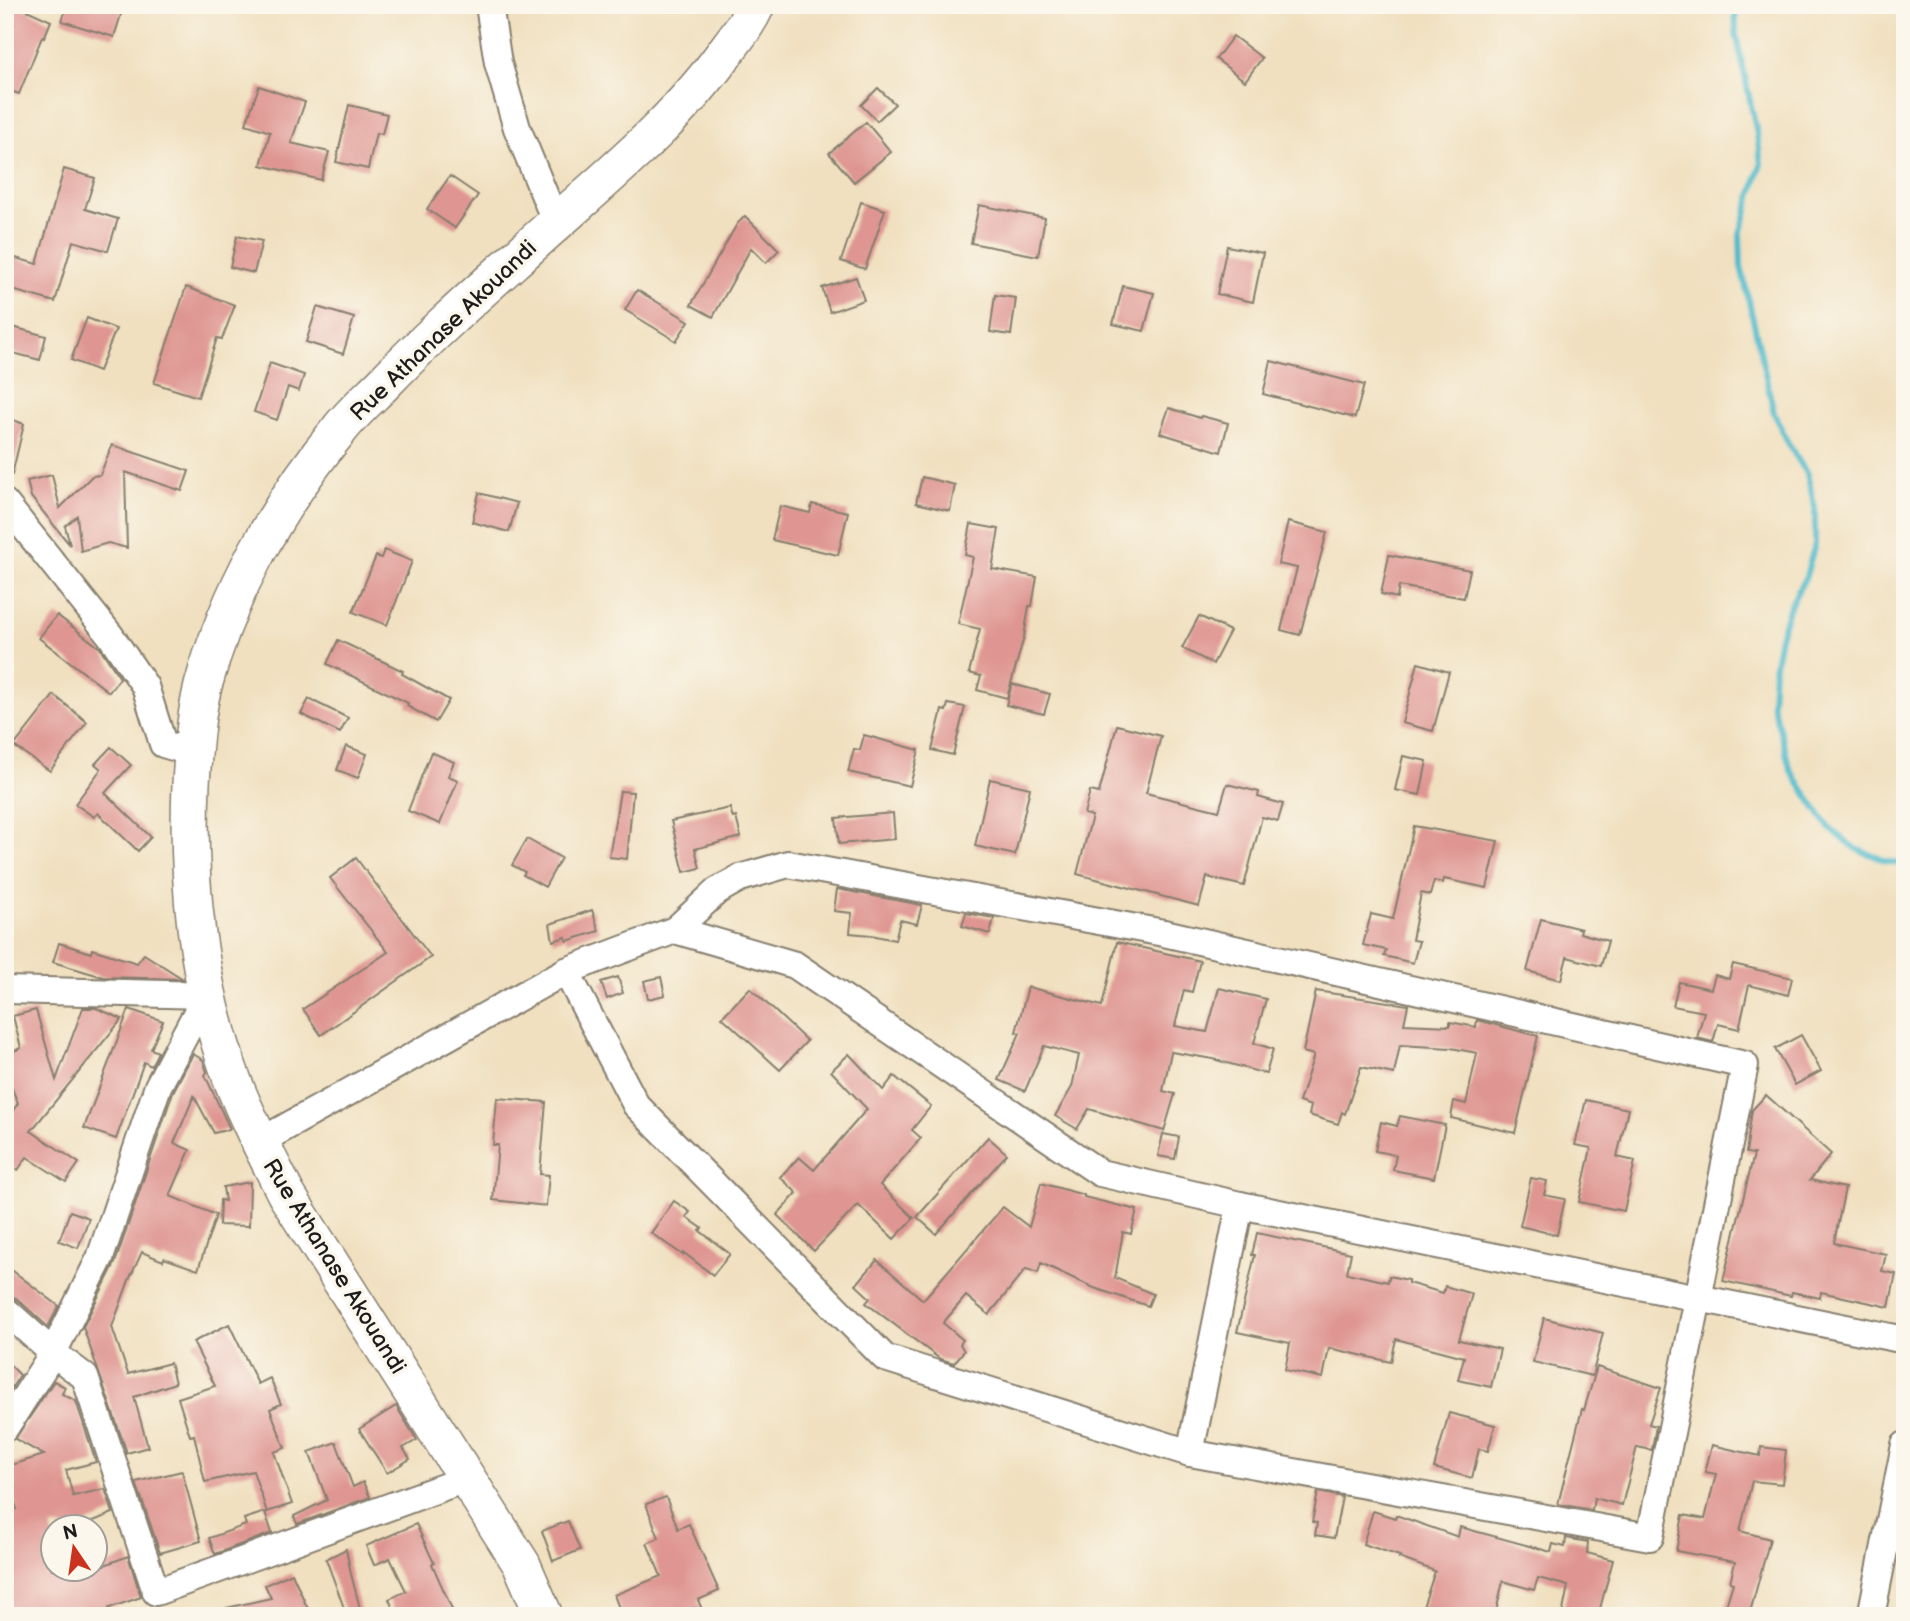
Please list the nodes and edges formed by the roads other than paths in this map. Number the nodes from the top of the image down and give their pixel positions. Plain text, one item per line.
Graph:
1 (489, 5) edge
2 (756, 5) edge
3 (556, 223) junction
4 (5, 503) edge
5 (193, 753) junction
6 (675, 930) junction
7 (566, 971) junction
8 (5, 990) edge
9 (206, 995) junction
10 (259, 1142) junction
11 (1240, 1205) junction
12 (1698, 1300) junction
13 (5, 1310) edge
14 (1905, 1340) edge
15 (53, 1353) junction
16 (5, 1429) edge
17 (1905, 1445) edge
18 (1190, 1453) junction
19 (468, 1478) junction
20 (1877, 1615) edge
21 (544, 1616) edge

1 - 3 street
2 - 3 street, Rue Athanase Akouandi
3 - 5 street, Rue Athanase Akouandi
4 - 5 street
5 - 9 street, Rue Athanase Akouandi
6 - 7 street
6 - 11 street
6 - 12 street
7 - 10 street
7 - 18 street
8 - 9 street
9 - 10 street, Rue Athanase Akouandi
9 - 15 street
10 - 19 street, Rue Athanase Akouandi
11 - 12 street
11 - 18 street
12 - 14 street
12 - 18 street
13 - 15 street
15 - 16 street
15 - 19 street
17 - 20 street
19 - 21 street, Rue Athanase Akouandi

